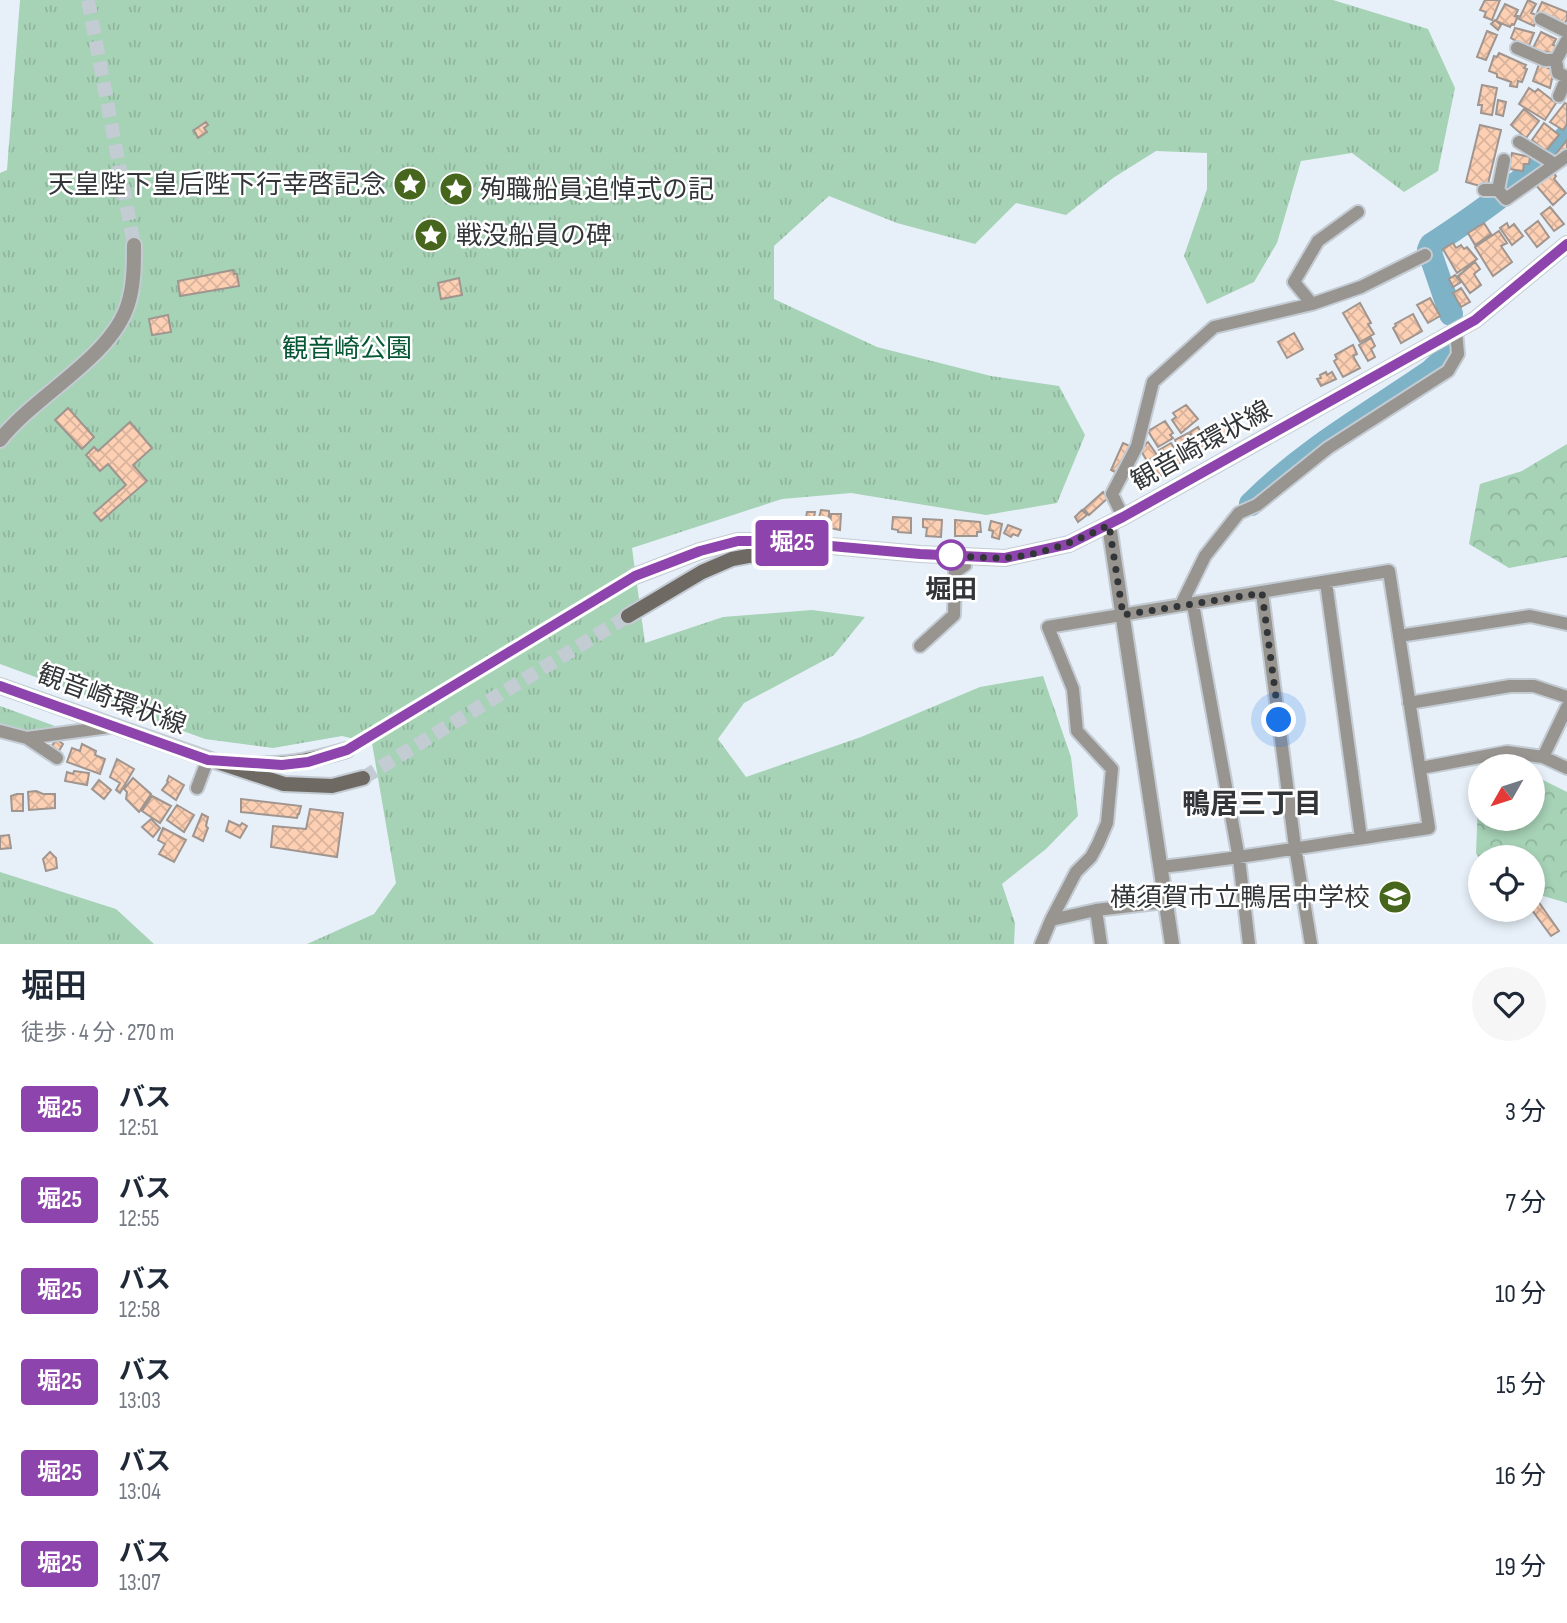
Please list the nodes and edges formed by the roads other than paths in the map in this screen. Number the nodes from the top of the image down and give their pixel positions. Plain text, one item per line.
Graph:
1 (1541, 19) dead end
2 (1567, 32) edge
3 (1567, 40) edge
4 (1517, 48) dead end
5 (1556, 60) junction
6 (1559, 96) dead end
7 (1519, 142) dead end
8 (1567, 156) edge
9 (1504, 160) dead end
10 (1547, 161) junction
11 (1484, 190) dead end
12 (1502, 194) junction
13 (1358, 212) dead end
14 (1567, 244) edge
15 (134, 245) tunnel mouth
16 (1425, 255) dead end
17 (1312, 304) junction
18 (1456, 331) junction
19 (0, 440) edge
20 (1123, 517) junction
21 (1109, 525) junction
22 (816, 545) junction
23 (964, 556) junction
24 (635, 576) tunnel mouth
25 (1326, 582) junction
26 (1262, 593) junction
27 (1187, 605) junction
28 (1123, 615) junction
29 (628, 616) tunnel mouth
30 (1567, 624) edge
31 (1399, 636) junction
32 (920, 646) dead end
33 (0, 686) edge
34 (1567, 697) edge
35 (1409, 704) junction
36 (1567, 707) edge
37 (117, 726) junction
38 (0, 732) edge
39 (27, 738) junction
40 (347, 750) tunnel mouth
41 (1496, 754) edge
42 (1521, 754) edge
43 (1544, 754) edge
44 (57, 758) dead end
45 (1545, 758) edge
46 (1468, 759) edge
47 (208, 760) junction
48 (1421, 768) junction
49 (1567, 768) edge
50 (363, 778) tunnel mouth
51 (197, 788) dead end
52 (1362, 838) junction
53 (1296, 847) junction
54 (1239, 859) junction
55 (1161, 867) junction
56 (1165, 902) junction
57 (1096, 911) junction
58 (1051, 920) junction
59 (1041, 944) edge
60 (1101, 944) edge
61 (1171, 944) edge
62 (1250, 944) edge
63 (1311, 944) edge

1 - 2 street
3 - 5 street
4 - 5 street
5 - 6 street
7 - 10 street
8 - 10 street
9 - 12 street
10 - 12 street
11 - 12 street
13 - 17 street
14 - 18 main road, 観音崎環状線
15 - 19 street
16 - 17 street
17 - 20 street
18 - 20 main road, 観音崎環状線
18 - 27 street
20 - 21 main road, 観音崎環状線
21 - 23 main road, 観音崎環状線
21 - 28 street
22 - 23 main road, 観音崎環状線
22 - 24 main road, 観音崎環状線
22 - 29 main road, 観音崎環状線
23 - 32 street
25 - 26 street
25 - 31 street
25 - 52 street
26 - 27 street
26 - 53 street
27 - 28 street
27 - 54 street
28 - 55 street
28 - 58 street
30 - 31 street
31 - 35 street
33 - 37 main road, 観音崎環状線
34 - 35 street
35 - 48 street
36 - 43 street
37 - 39 street
37 - 47 main road, 観音崎環状線
38 - 39 street
39 - 44 street
40 - 47 main road, 観音崎環状線
41 - 42 street
45 - 49 street
46 - 48 street
47 - 50 main road, 観音崎環状線
47 - 51 street
48 - 52 street
52 - 53 street
53 - 54 street
53 - 63 street
54 - 55 street
54 - 62 street
55 - 56 street
56 - 57 street
56 - 61 street
57 - 58 street
57 - 60 street
58 - 59 street

